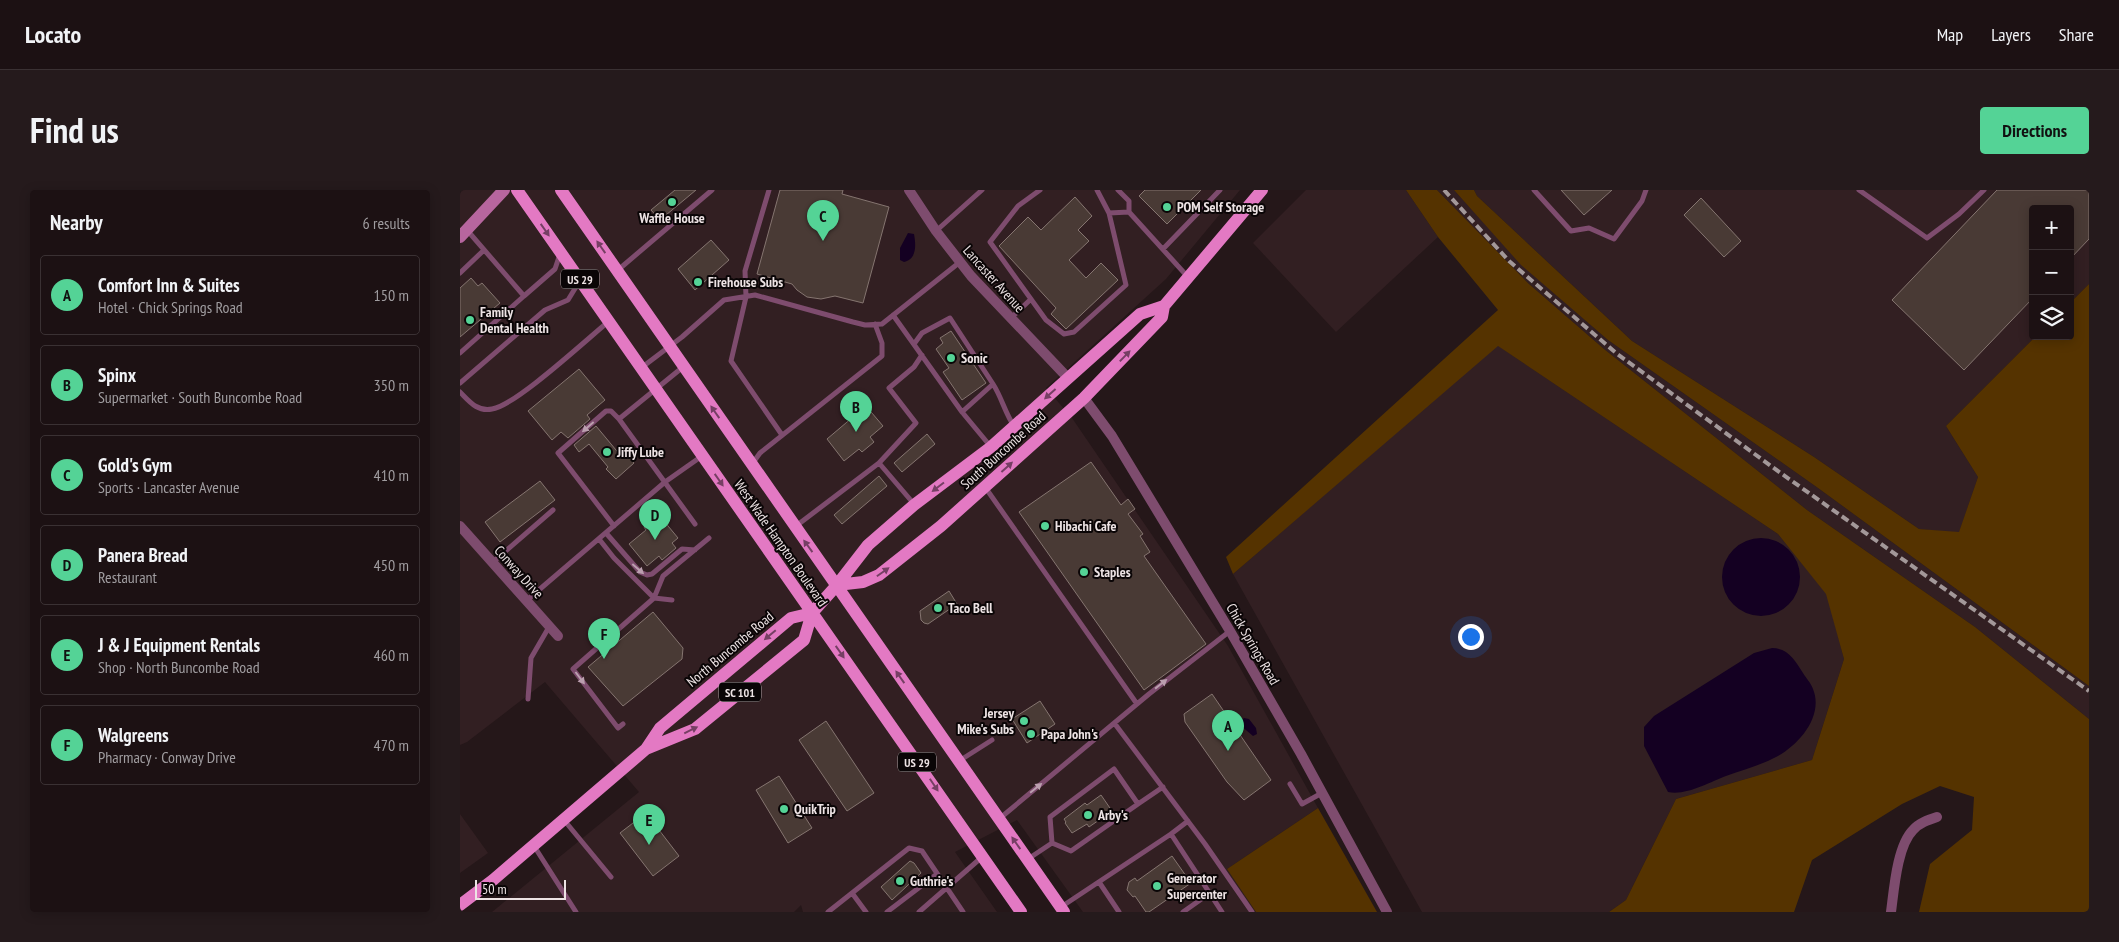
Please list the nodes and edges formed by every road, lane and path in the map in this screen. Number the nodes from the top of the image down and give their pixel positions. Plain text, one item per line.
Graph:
1 (504, 190) edge
2 (517, 190) edge
3 (561, 190) edge
4 (712, 190) edge
5 (769, 190) edge
6 (909, 190) edge
7 (982, 190) edge
8 (1040, 190) edge
9 (1097, 190) edge
10 (1118, 190) edge
11 (1220, 190) edge
12 (1262, 190) edge
13 (1534, 190) edge
14 (1646, 190) edge
15 (1859, 190) edge
16 (1984, 190) edge
17 (1129, 212) junction
18 (1110, 213) junction
19 (936, 231) junction
20 (464, 234) edge
21 (1163, 249) junction
22 (484, 250) junction
23 (561, 252) junction
24 (960, 262) junction
25 (617, 271) junction
26 (460, 273) edge
27 (1188, 276) junction
28 (580, 279) junction
29 (524, 296) junction
30 (746, 296) junction
31 (1031, 299) junction
32 (1164, 306) junction
33 (893, 316) junction
34 (1011, 318) junction
35 (608, 322) junction
36 (875, 324) junction
37 (914, 344) junction
38 (669, 347) junction
39 (460, 353) edge
40 (922, 355) junction
41 (683, 366) junction
42 (641, 368) junction
43 (1068, 378) junction
44 (460, 383) edge
45 (993, 384) junction
46 (654, 388) junction
47 (460, 392) edge
48 (1084, 398) junction
49 (962, 412) junction
50 (619, 418) junction
51 (1015, 426) junction
52 (782, 435) junction
53 (991, 447) junction
54 (702, 456) junction
55 (879, 462) junction
56 (751, 464) junction
57 (665, 482) junction
58 (984, 487) junction
59 (914, 505) junction
60 (553, 510) dead end
61 (695, 524) dead end
62 (460, 526) edge
63 (614, 526) junction
64 (795, 526) junction
65 (606, 533) junction
66 (709, 538) dead end
67 (599, 539) junction
68 (695, 550) junction
69 (492, 563) junction
70 (837, 585) junction
71 (654, 598) junction
72 (672, 600) dead end
73 (526, 601) junction
74 (812, 613) junction
75 (550, 627) junction
76 (1230, 631) junction
77 (558, 636) dead end
78 (528, 699) dead end
79 (1137, 704) junction
80 (624, 724) dead end
81 (1115, 724) junction
82 (992, 740) dead end
83 (646, 749) junction
84 (959, 761) junction
85 (1290, 784) dead end
86 (1162, 788) junction
87 (1322, 793) junction
88 (1138, 804) junction
89 (1937, 817) dead end
90 (999, 819) junction
91 (564, 820) junction
92 (1188, 821) junction
93 (1171, 834) junction
94 (1052, 843) junction
95 (534, 846) junction
96 (982, 856) junction
97 (1027, 860) junction
98 (937, 874) junction
99 (611, 877) dead end
100 (1099, 882) junction
101 (946, 888) junction
102 (852, 893) junction
103 (1210, 893) junction
104 (460, 905) edge
105 (1062, 910) edge
106 (576, 912) edge
107 (828, 912) edge
108 (866, 912) edge
109 (887, 912) edge
110 (919, 912) edge
111 (962, 912) edge
112 (1021, 912) edge
113 (1118, 912) edge
114 (1183, 912) edge
115 (1222, 912) edge
116 (1252, 912) edge
117 (1387, 912) edge
118 (1891, 912) edge

1 - 20 street
2 -> 23 main road, West Wade Hampton Boulevard / US 29
25 -> 3 main road, West Wade Hampton Boulevard / US 29
4 - 25 lane
5 - 30 lane
6 - 19 street, Lancaster Avenue
7 - 19 lane
8 - 31 lane
9 - 18 lane
10 - 17 lane
11 - 21 lane
12 - 27 main road, South Buncombe Road
13 - 14 lane
15 - 16 lane
17 - 18 lane
17 - 21 lane
18 - 31 lane
19 - 24 street, Lancaster Avenue
20 - 22 lane
21 - 27 lane
22 - 26 lane
22 - 29 lane
23 - 28 main road, West Wade Hampton Boulevard / US 29
23 - 29 lane
24 - 33 lane
24 - 34 street, Lancaster Avenue
25 - 38 main road, West Wade Hampton Boulevard / US 29
27 - 32 main road, South Buncombe Road
28 - 35 main road, West Wade Hampton Boulevard / US 29
28 - 44 lane
29 - 39 lane
30 - 36 lane
30 - 38 lane
30 - 52 lane
31 - 34 lane
32 - 43 main road, South Buncombe Road
48 -> 32 main road, South Buncombe Road
33 - 36 lane
33 - 37 lane
34 - 43 street, Lancaster Avenue
35 - 42 main road, West Wade Hampton Boulevard / US 29
35 - 47 lane
36 - 52 lane
37 - 40 lane
37 - 45 lane
38 - 41 main road, West Wade Hampton Boulevard / US 29
38 - 42 lane
40 - 49 lane
40 - 55 lane
41 - 46 lane
56 -> 41 main road, West Wade Hampton Boulevard / US 29
42 - 46 main road, West Wade Hampton Boulevard / US 29
43 -> 51 main road, South Buncombe Road
45 - 49 lane
45 - 51 lane
46 - 50 lane
46 - 54 main road, West Wade Hampton Boulevard / US 29
58 -> 48 main road, South Buncombe Road
48 - 76 street, Chick Springs Road
49 - 53 lane
50 - 57 lane
50 -> 63 lane
51 - 53 main road, South Buncombe Road
52 - 56 lane
53 -> 59 main road, South Buncombe Road
54 - 57 lane
54 -> 74 main road, West Wade Hampton Boulevard / US 29
55 - 59 lane
55 - 64 lane
56 - 64 main road, West Wade Hampton Boulevard / US 29
57 - 61 lane
57 - 63 lane
70 -> 58 main road, South Buncombe Road
58 - 79 lane
59 - 70 main road, South Buncombe Road
60 - 69 lane
62 - 69 street, Conway Drive
63 - 65 lane
70 -> 64 main road, West Wade Hampton Boulevard / US 29
65 - 67 lane
65 -> 68 lane
66 - 68 lane
67 - 71 lane
67 - 73 lane
68 - 71 lane
69 - 73 street, Conway Drive
70 - 74 main road, South Buncombe Road
84 -> 70 main road, West Wade Hampton Boulevard / US 29
71 - 72 lane
71 -> 80 lane
73 - 75 street, Conway Drive
74 -> 83 main road, North Buncombe Road / SC 101
83 -> 74 main road, North Buncombe Road / SC 101
74 -> 96 main road, West Wade Hampton Boulevard / US 29
75 - 77 street, Conway Drive
75 - 78 lane
79 -> 76 lane
76 - 87 street, Chick Springs Road
79 - 81 lane
81 - 86 lane
90 -> 81 lane
82 - 84 lane
83 - 91 main road, North Buncombe Road / SC 101
84 - 90 main road, West Wade Hampton Boulevard / US 29
85 - 87 lane
86 - 88 lane
86 - 92 lane
87 - 117 street, Chick Springs Road
88 - 94 lane
88 - 94 lane
89 - 118 street
97 -> 90 main road, West Wade Hampton Boulevard / US 29
91 - 95 main road, North Buncombe Road / SC 101
91 - 99 lane
92 - 93 lane
92 - 116 lane
93 - 100 lane
93 - 103 lane
94 - 97 lane
95 - 104 main road, North Buncombe Road / SC 101
95 - 106 lane
96 - 101 lane
96 - 112 main road, West Wade Hampton Boulevard / US 29
97 - 105 main road, West Wade Hampton Boulevard / US 29
98 - 101 lane
98 - 102 lane
98 - 109 lane
100 - 105 lane
100 - 113 lane
101 - 110 lane
101 - 111 lane
102 - 107 lane
102 - 108 lane
103 - 114 lane
103 - 115 lane

